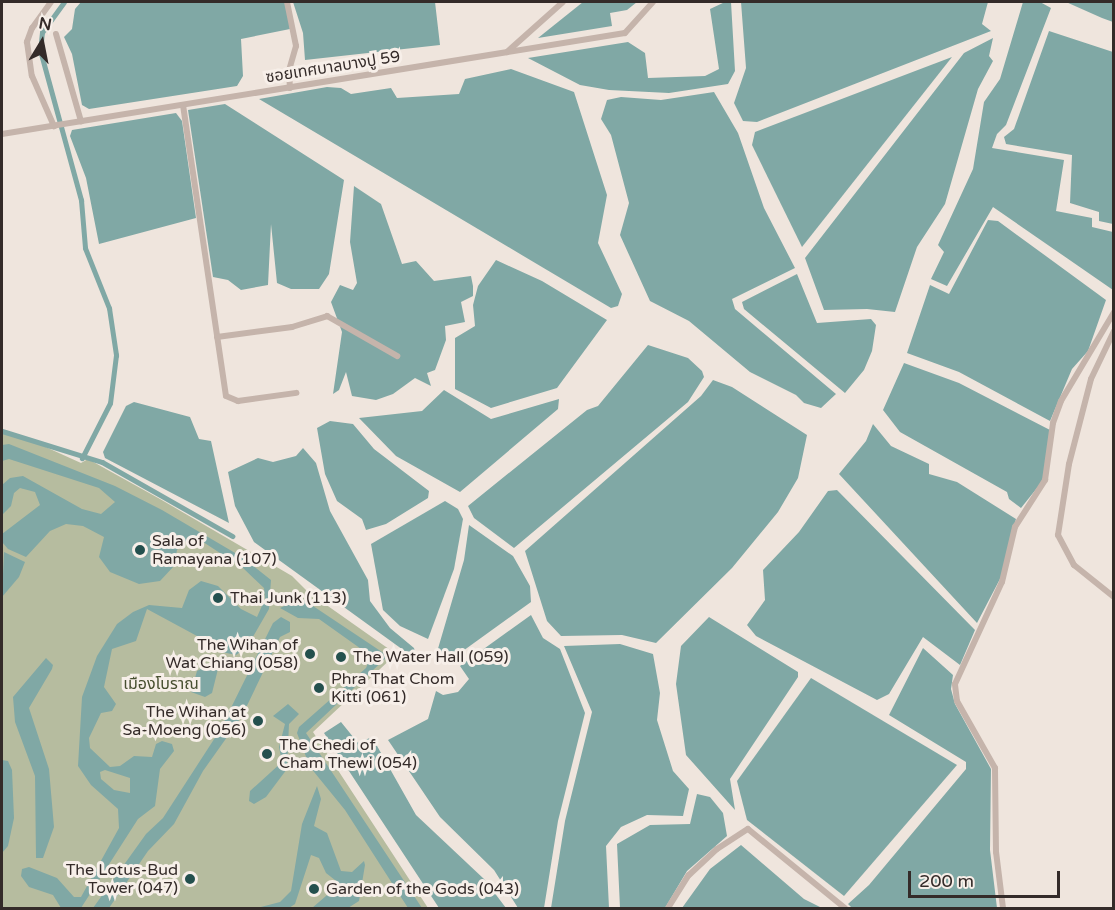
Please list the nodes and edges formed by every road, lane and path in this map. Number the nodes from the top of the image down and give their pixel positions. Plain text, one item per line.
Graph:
1 (51, 2) edge
2 (287, 2) edge
3 (563, 2) edge
4 (653, 2) edge
5 (56, 34) dead end
6 (507, 53) junction
7 (290, 88) junction
8 (183, 105) junction
9 (81, 121) junction
10 (56, 125) junction
11 (2, 134) edge
12 (1113, 312) edge
13 (1113, 331) edge
14 (217, 337) junction
15 (397, 356) dead end
16 (296, 393) dead end
17 (1113, 597) edge
18 (668, 909) edge
19 (845, 909) edge
20 (1003, 909) edge

1 - 10 street
2 - 7 street
3 - 6 street
4 - 6 street, ซอยเทศบาลบางปู 59
5 - 9 street
6 - 7 street, ซอยเทศบาลบางปู 59
7 - 8 street, ซอยเทศบาลบางปู 59
8 - 9 street, ซอยเทศบาลบางปู 59
8 - 14 street
9 - 10 street, ซอยเทศบาลบางปู 59
10 - 11 street, ซอยเทศบาลบางปู 59
12 - 20 street
13 - 17 street
14 - 15 street
14 - 16 street
18 - 19 street

